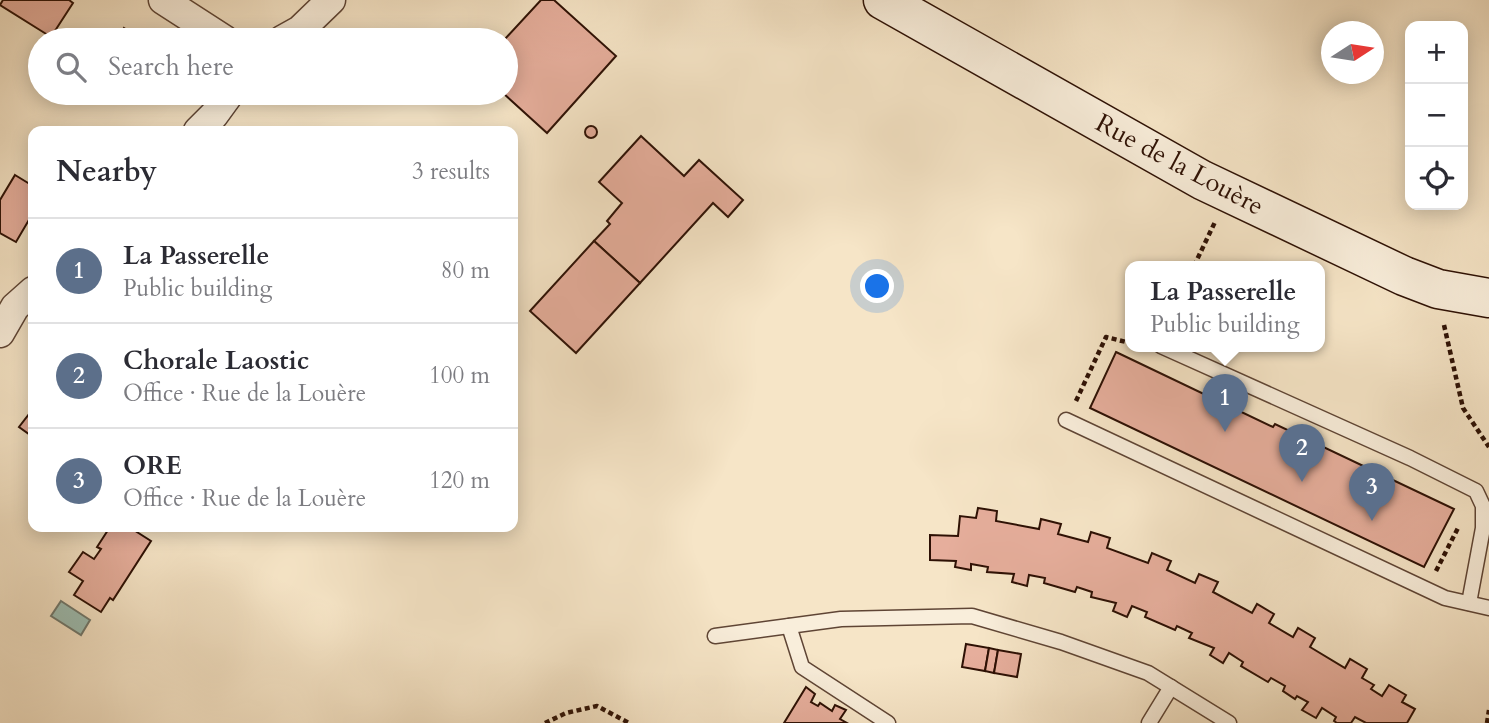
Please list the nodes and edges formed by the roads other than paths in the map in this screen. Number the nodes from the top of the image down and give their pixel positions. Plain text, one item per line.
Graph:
1 (163, 0) edge
2 (331, 0) edge
3 (883, 0) edge
4 (206, 28) edge
5 (302, 28) edge
6 (222, 105) edge
7 (203, 126) edge
8 (19, 291) edge
9 (1489, 298) edge
10 (0, 333) edge
11 (1174, 352) edge
12 (1066, 420) dead end
13 (1469, 603) junction
14 (1489, 608) edge
15 (789, 626) junction
16 (715, 636) dead end
17 (1171, 687) junction
18 (888, 723) edge
19 (1149, 723) edge
20 (1228, 723) edge

1 - 4 street
2 - 5 street
3 - 9 main road, Rue de la Louère
6 - 7 street
8 - 10 street
11 - 13 lane
12 - 13 lane
13 - 14 lane
15 - 16 lane
15 - 17 lane
15 - 18 lane
17 - 19 lane
17 - 20 lane

